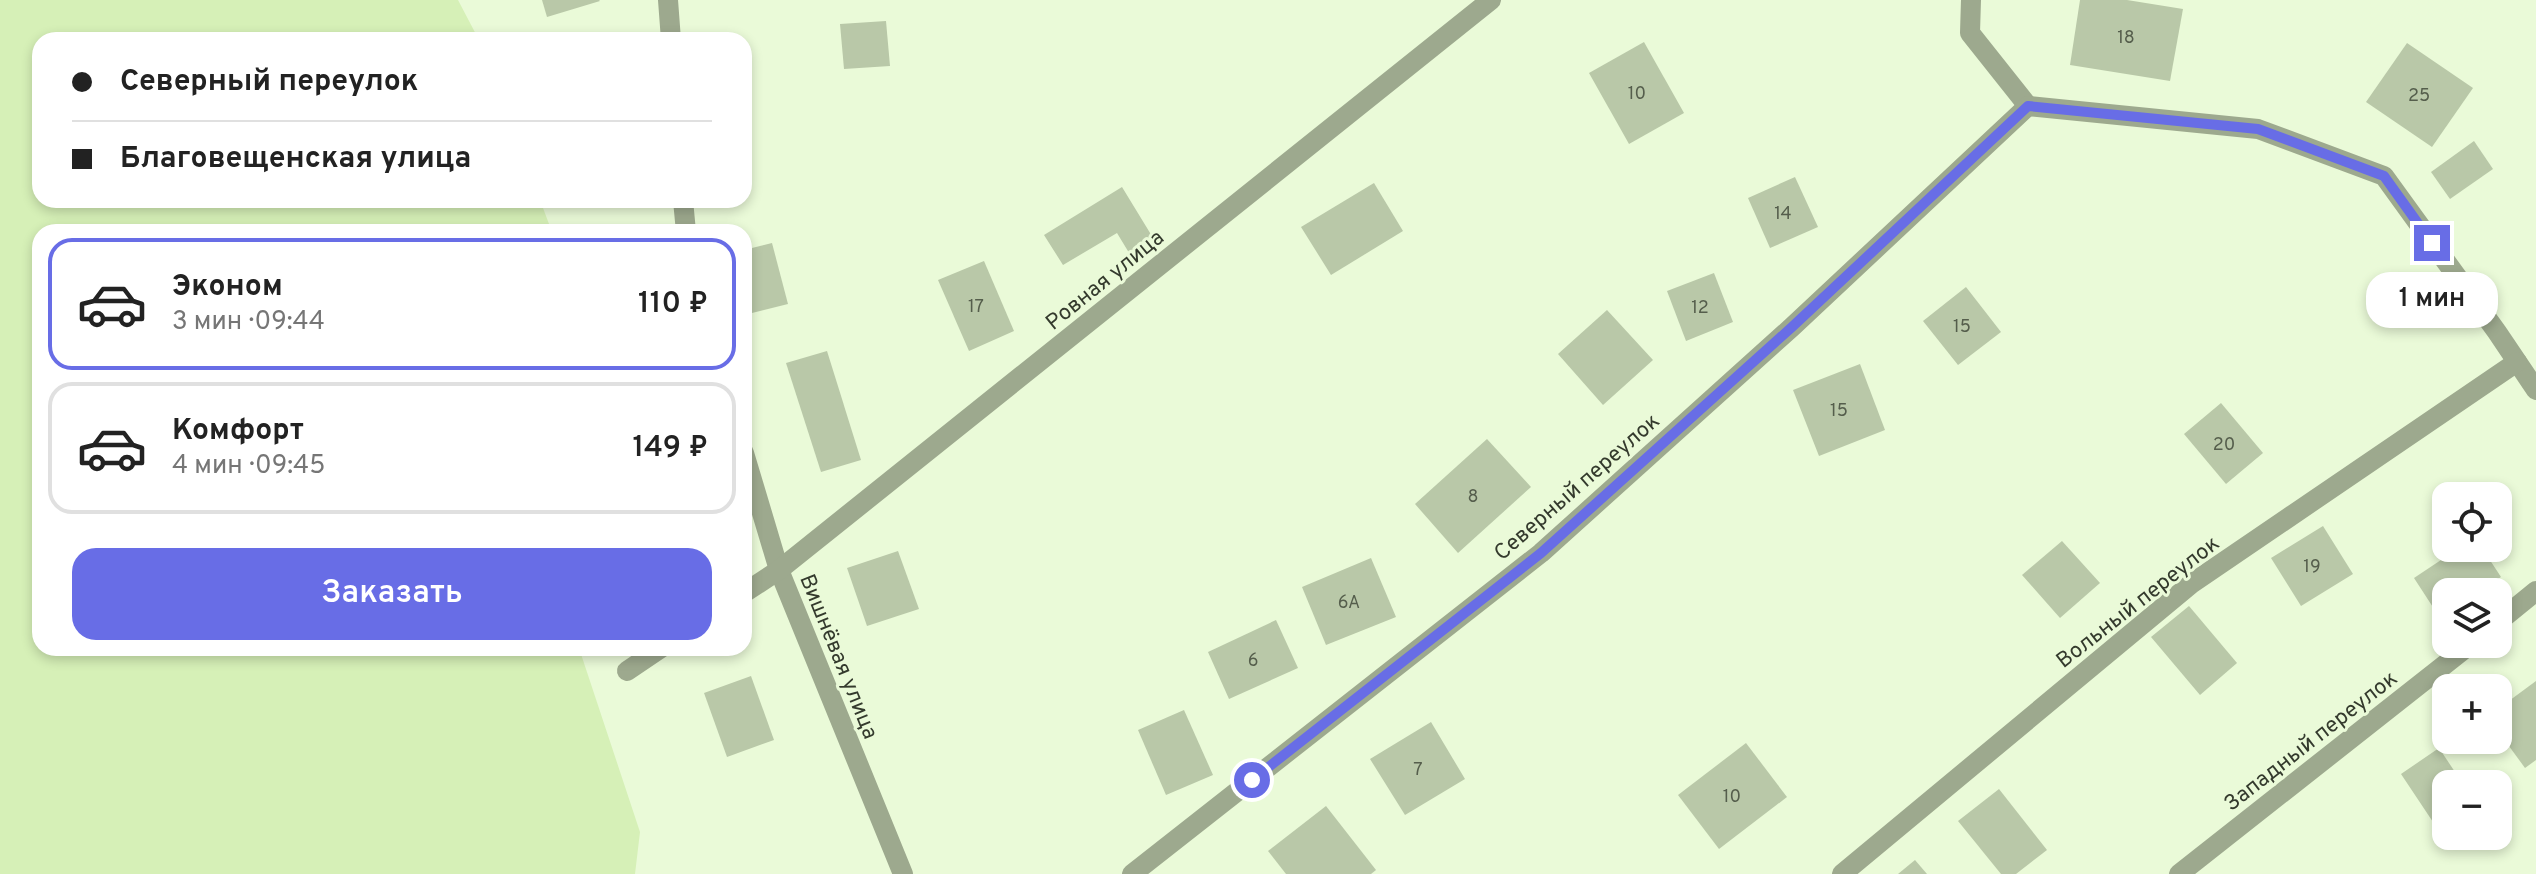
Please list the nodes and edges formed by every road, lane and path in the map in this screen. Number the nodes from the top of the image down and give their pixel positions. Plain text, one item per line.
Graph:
1 (668, 0) edge
2 (1491, 0) edge
3 (1971, 0) edge
4 (670, 32) edge
5 (2028, 106) junction
6 (2517, 362) junction
7 (2536, 390) edge
8 (752, 480) edge
9 (779, 570) junction
10 (752, 588) edge
11 (2536, 591) edge
12 (2512, 611) edge
13 (649, 656) edge
14 (2453, 658) edge
15 (627, 671) dead end
16 (903, 874) edge
17 (1132, 874) edge
18 (1842, 874) edge
19 (2179, 874) edge

1 - 4 street
2 - 9 street, Ровная улица
3 - 5 street
5 - 6 street
5 - 17 street, Северный переулок
6 - 7 street
6 - 18 street, Вольный переулок
8 - 9 street, Вишнёвая улица
9 - 10 street, Ровная улица
9 - 16 street, Вишнёвая улица
11 - 12 street
13 - 15 street
14 - 19 street, Западный переулок

